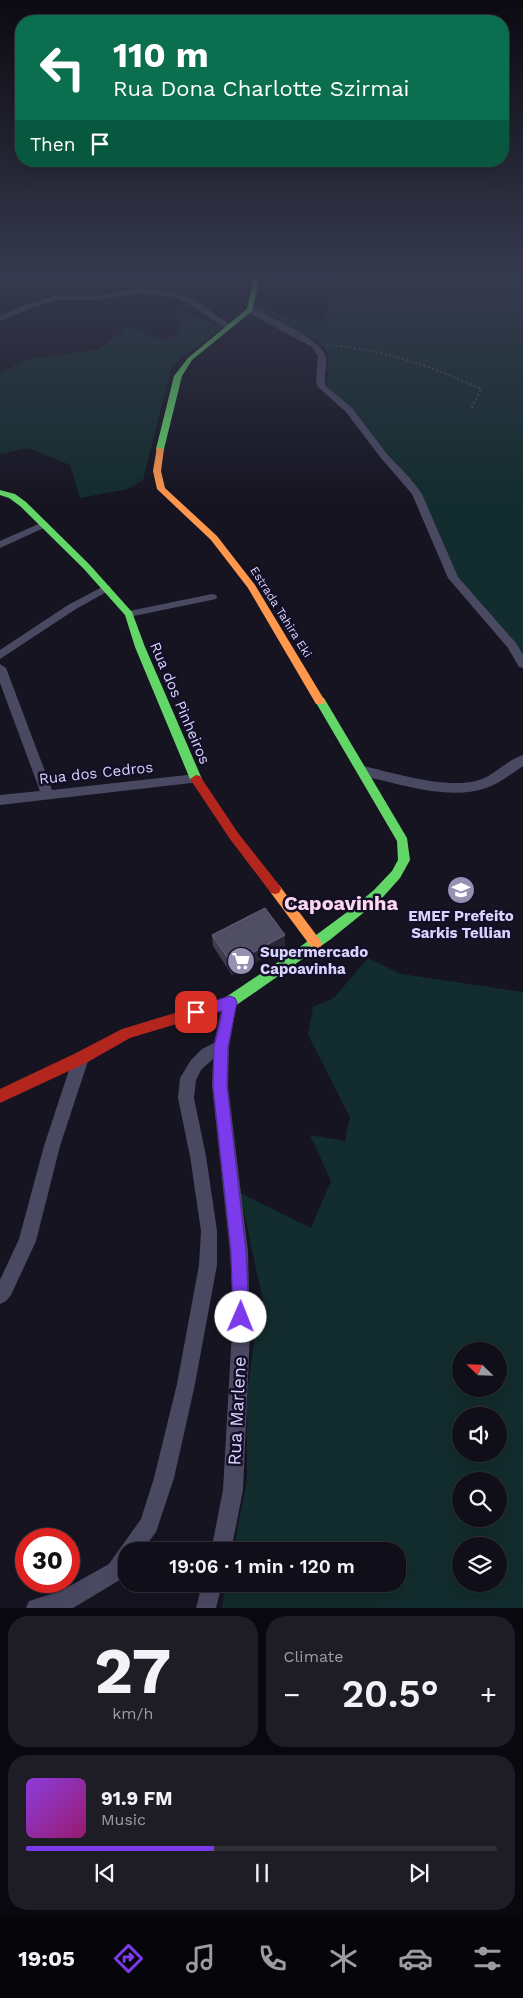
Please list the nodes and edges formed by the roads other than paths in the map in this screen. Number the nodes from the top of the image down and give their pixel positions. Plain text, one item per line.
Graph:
1 (198, 352) edge
2 (320, 352) edge
3 (0, 492) edge
4 (43, 525) junction
5 (0, 545) edge
6 (106, 588) junction
7 (212, 597) dead end
8 (129, 614) junction
9 (0, 655) edge
10 (523, 664) edge
11 (0, 668) edge
12 (523, 760) edge
13 (363, 771) junction
14 (196, 779) junction
15 (47, 794) junction
16 (0, 800) edge
17 (316, 944) junction
18 (230, 1002) junction
19 (221, 1047) junction
20 (81, 1058) junction
21 (0, 1096) edge
22 (0, 1295) edge
23 (137, 1542) edge
24 (223, 1542) edge
25 (118, 1568) edge
26 (210, 1592) edge
27 (36, 1608) edge
28 (206, 1608) edge

1 - 13 street, Estrada Tahira Eki
2 - 10 street
3 - 4 street, Rua dos Pinheiros
4 - 5 street
4 - 6 street, Rua dos Pinheiros
6 - 8 street, Rua dos Pinheiros
6 - 9 street
7 - 8 street
8 - 14 street, Rua dos Pinheiros
11 - 15 street
12 - 13 street
13 - 17 street, Estrada Tahira Eki
14 - 15 street, Rua dos Cedros
14 - 17 street, Rua dos Pinheiros
15 - 16 street, Rua dos Cedros
17 - 18 street, Estrada Tahira Eki
18 - 19 street, Rua Marlene
18 - 20 street, Estrada Tahira Eki
19 - 23 street
19 - 24 street, Rua Marlene
20 - 21 street, Estrada Tahira Eki
20 - 22 street
25 - 27 street
26 - 28 street

